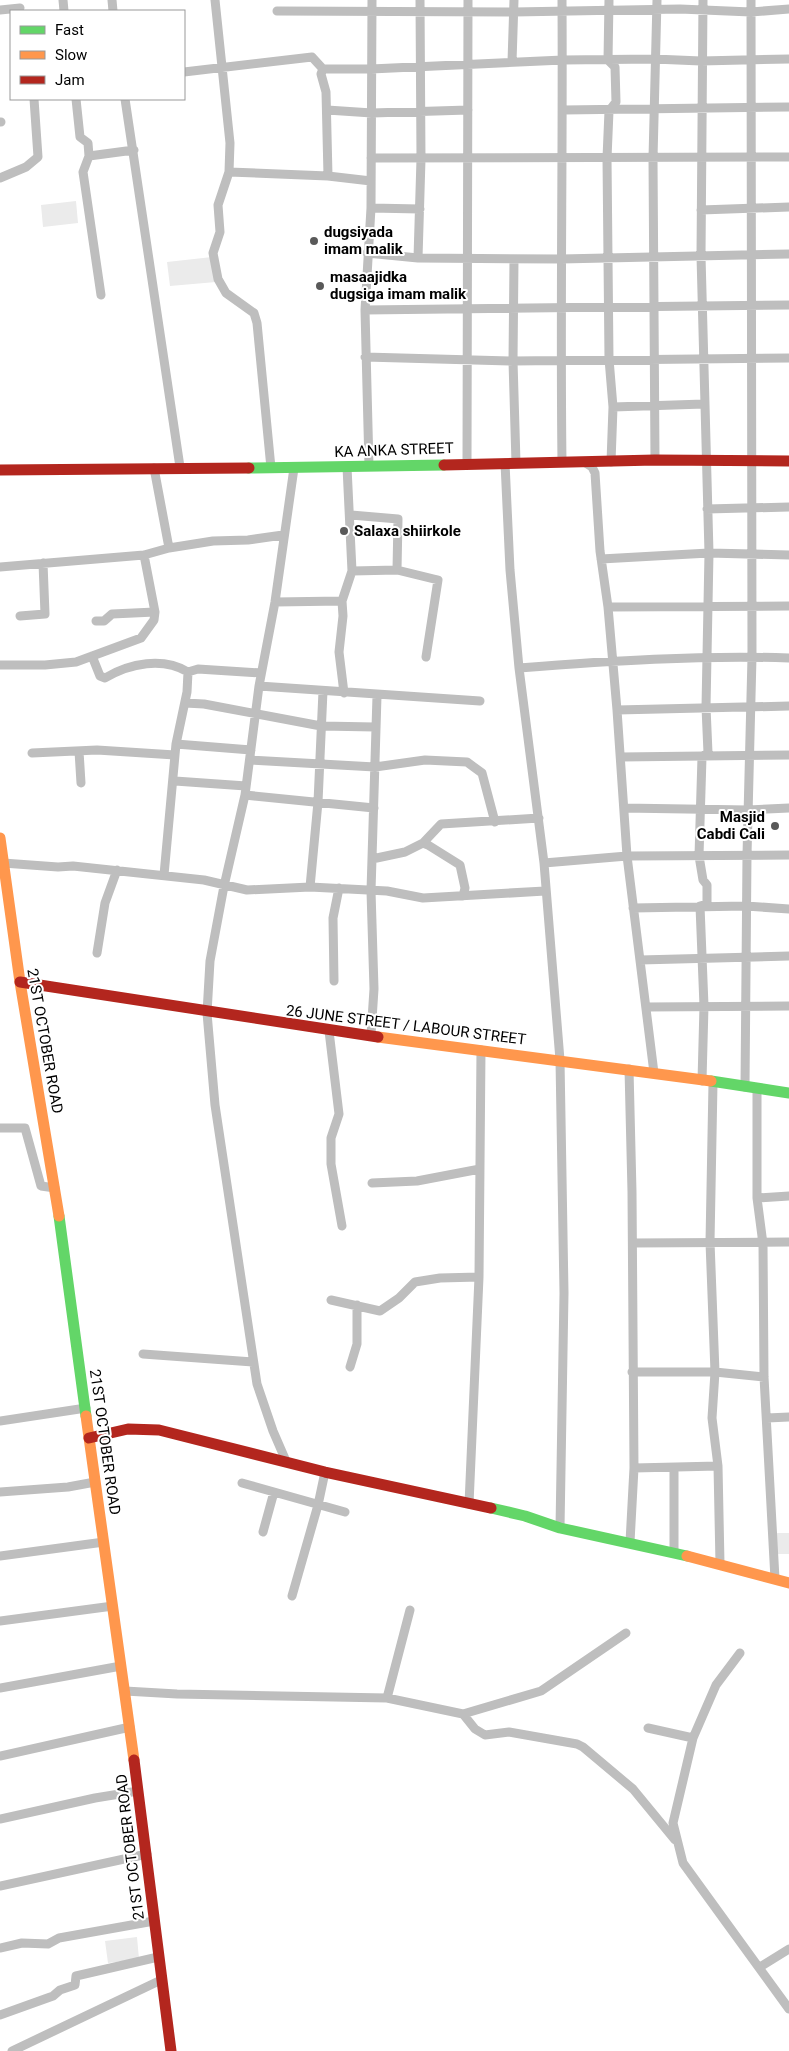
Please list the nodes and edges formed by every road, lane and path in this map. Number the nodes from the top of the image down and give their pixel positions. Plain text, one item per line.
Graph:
1 (215, 0) edge
2 (310, 0) edge
3 (372, 0) edge
4 (420, 0) edge
5 (468, 0) edge
6 (514, 0) edge
7 (562, 0) edge
8 (656, 0) edge
9 (751, 0) edge
10 (609, 5) edge
11 (703, 5) edge
12 (20, 8) dead end
13 (789, 9) edge
14 (0, 10) edge
15 (310, 10) junction
16 (371, 10) junction
17 (655, 10) junction
18 (277, 11) dead end
19 (420, 11) junction
20 (468, 11) junction
21 (562, 11) junction
22 (514, 12) junction
23 (752, 12) junction
24 (789, 58) edge
25 (654, 59) junction
26 (563, 60) junction
27 (608, 60) junction
28 (752, 60) junction
29 (512, 62) junction
30 (701, 62) junction
31 (469, 63) junction
32 (419, 66) junction
33 (223, 67) junction
34 (323, 69) junction
35 (372, 69) junction
36 (185, 72) edge
37 (34, 100) edge
38 (76, 100) edge
39 (125, 100) edge
40 (751, 107) junction
41 (789, 107) edge
42 (654, 109) junction
43 (327, 110) junction
44 (468, 110) junction
45 (564, 110) junction
46 (701, 110) junction
47 (420, 111) junction
48 (610, 111) junction
49 (372, 112) junction
50 (134, 150) junction
51 (89, 156) junction
52 (750, 157) junction
53 (789, 157) edge
54 (371, 158) junction
55 (564, 158) junction
56 (607, 158) junction
57 (653, 158) junction
58 (701, 158) junction
59 (421, 159) junction
60 (469, 159) junction
61 (229, 172) junction
62 (328, 176) junction
63 (0, 178) edge
64 (371, 181) junction
65 (789, 207) edge
66 (371, 208) junction
67 (752, 208) junction
68 (420, 209) junction
69 (701, 210) junction
70 (367, 253) junction
71 (789, 254) edge
72 (752, 255) junction
73 (701, 256) junction
74 (654, 257) junction
75 (418, 258) junction
76 (467, 259) junction
77 (514, 259) junction
78 (561, 259) junction
79 (609, 259) junction
80 (101, 295) dead end
81 (752, 304) junction
82 (654, 305) junction
83 (703, 305) junction
84 (789, 305) edge
85 (561, 306) junction
86 (609, 306) junction
87 (466, 308) junction
88 (514, 308) junction
89 (365, 310) junction
90 (365, 357) junction
91 (655, 358) junction
92 (703, 358) junction
93 (789, 358) edge
94 (610, 359) junction
95 (752, 359) junction
96 (465, 360) junction
97 (562, 360) junction
98 (514, 361) junction
99 (704, 404) junction
100 (656, 406) junction
101 (613, 407) junction
102 (655, 460) junction
103 (706, 461) junction
104 (789, 461) edge
105 (562, 462) junction
106 (583, 462) junction
107 (611, 462) junction
108 (751, 462) junction
109 (467, 463) junction
110 (511, 463) junction
111 (369, 466) junction
112 (180, 467) junction
113 (347, 467) junction
114 (154, 468) junction
115 (271, 468) junction
116 (294, 468) junction
117 (0, 470) edge
118 (752, 507) junction
119 (789, 507) edge
120 (707, 509) junction
121 (351, 515) junction
122 (283, 535) junction
123 (169, 548) junction
124 (709, 553) junction
125 (752, 554) junction
126 (144, 555) junction
127 (789, 555) edge
128 (601, 559) junction
129 (43, 562) junction
130 (0, 566) edge
131 (397, 570) junction
132 (352, 571) junction
133 (342, 601) junction
134 (275, 602) junction
135 (789, 606) edge
136 (608, 607) junction
137 (709, 607) junction
138 (752, 608) junction
139 (155, 612) junction
140 (20, 616) dead end
141 (96, 621) dead end
142 (92, 656) junction
143 (426, 657) dead end
144 (707, 657) junction
145 (752, 657) junction
146 (789, 658) edge
147 (612, 661) junction
148 (0, 665) edge
149 (519, 668) junction
150 (188, 672) junction
151 (261, 673) junction
152 (259, 686) junction
153 (323, 691) junction
154 (344, 693) junction
155 (377, 696) junction
156 (480, 701) dead end
157 (185, 703) junction
158 (752, 706) junction
159 (789, 706) edge
160 (706, 707) junction
161 (617, 710) junction
162 (255, 714) junction
163 (321, 726) junction
164 (375, 727) junction
165 (176, 744) junction
166 (79, 751) junction
167 (32, 753) dead end
168 (175, 755) junction
169 (250, 755) junction
170 (749, 755) junction
171 (789, 755) edge
172 (621, 757) junction
173 (702, 757) junction
174 (320, 766) junction
175 (375, 767) junction
176 (175, 782) junction
177 (81, 783) dead end
178 (246, 791) junction
179 (318, 802) junction
180 (374, 808) junction
181 (624, 808) junction
182 (789, 808) edge
183 (702, 809) junction
184 (748, 810) junction
185 (539, 818) junction
186 (495, 822) junction
187 (0, 843) edge
188 (423, 843) junction
189 (789, 854) edge
190 (746, 855) junction
191 (627, 856) junction
192 (699, 856) junction
193 (372, 859) junction
194 (3, 863) junction
195 (544, 863) junction
196 (117, 870) junction
197 (164, 875) junction
198 (224, 886) junction
199 (310, 887) junction
200 (339, 888) junction
201 (371, 891) junction
202 (545, 891) junction
203 (462, 896) junction
204 (700, 906) junction
205 (746, 906) junction
206 (633, 908) junction
207 (789, 909) edge
208 (97, 953) dead end
209 (789, 956) edge
210 (746, 957) junction
211 (640, 960) junction
212 (702, 960) junction
213 (334, 981) dead end
214 (20, 982) junction
215 (704, 1006) junction
216 (746, 1006) junction
217 (789, 1006) edge
218 (646, 1007) junction
219 (207, 1013) junction
220 (329, 1031) junction
221 (371, 1035) junction
222 (481, 1050) junction
223 (560, 1060) junction
224 (629, 1069) junction
225 (654, 1073) junction
226 (707, 1082) junction
227 (745, 1087) junction
228 (757, 1089) junction
229 (789, 1093) edge
230 (0, 1128) edge
231 (480, 1169) junction
232 (372, 1183) dead end
233 (55, 1188) junction
234 (789, 1196) edge
235 (757, 1198) junction
236 (342, 1226) dead end
237 (710, 1242) junction
238 (789, 1242) edge
239 (633, 1243) junction
240 (763, 1244) junction
241 (479, 1277) junction
242 (331, 1300) dead end
243 (356, 1305) junction
244 (143, 1354) dead end
245 (254, 1362) junction
246 (350, 1366) dead end
247 (632, 1372) junction
248 (715, 1372) junction
249 (764, 1377) junction
250 (86, 1408) junction
251 (789, 1417) edge
252 (767, 1418) junction
253 (0, 1421) edge
254 (89, 1438) junction
255 (286, 1461) junction
256 (718, 1466) junction
257 (634, 1468) junction
258 (674, 1468) junction
259 (325, 1472) junction
260 (95, 1482) junction
261 (242, 1483) dead end
262 (0, 1492) edge
263 (274, 1492) junction
264 (318, 1504) junction
265 (469, 1504) junction
266 (346, 1512) dead end
267 (560, 1528) junction
268 (263, 1532) dead end
269 (104, 1542) junction
270 (630, 1542) junction
271 (674, 1552) junction
272 (0, 1556) edge
273 (720, 1564) junction
274 (775, 1579) junction
275 (789, 1583) edge
276 (292, 1596) dead end
277 (113, 1606) junction
278 (410, 1610) dead end
279 (0, 1621) edge
280 (626, 1633) dead end
281 (740, 1652) dead end
282 (121, 1666) junction
283 (0, 1688) edge
284 (124, 1691) junction
285 (386, 1698) junction
286 (463, 1714) junction
287 (130, 1727) junction
288 (648, 1728) dead end
289 (693, 1738) junction
290 (0, 1756) edge
291 (138, 1791) junction
292 (0, 1819) edge
293 (676, 1842) junction
294 (147, 1854) junction
295 (0, 1886) edge
296 (154, 1920) junction
297 (0, 1948) edge
298 (789, 1949) edge
299 (158, 1956) junction
300 (760, 1966) junction
301 (161, 1980) junction
302 (789, 2009) edge
303 (0, 2015) edge
304 (12, 2051) edge
305 (171, 2051) edge

1 - 33 street
2 - 15 street
3 - 16 street
4 - 19 street
5 - 20 street
6 - 22 street
7 - 21 street
8 - 17 street
9 - 23 street
10 - 17 street
10 - 21 street
10 - 27 street
11 - 17 street
11 - 23 street
11 - 30 street
12 - 14 street
13 - 23 street
15 - 16 street
15 - 18 street
16 - 19 street
16 - 35 street
17 - 25 street
19 - 20 street
19 - 32 street
20 - 22 street
20 - 31 street
21 - 22 street
21 - 26 street
22 - 29 street
23 - 28 street
24 - 28 street
25 - 27 street
25 - 30 street
25 - 42 street
26 - 27 street
26 - 29 street
26 - 45 street
27 - 48 street
28 - 30 street
28 - 40 street
29 - 31 street
30 - 46 street
31 - 32 street
31 - 44 street
32 - 35 street
32 - 47 street
33 - 34 street
33 - 36 street
33 - 61 street
34 - 35 street
34 - 43 street
35 - 49 street
37 - 63 street
38 - 51 street
39 - 50 street
40 - 41 street
40 - 46 street
40 - 52 street
42 - 46 street
42 - 48 street
42 - 57 street
43 - 49 street
43 - 62 street
44 - 47 street
44 - 60 street
45 - 48 street
45 - 55 street
46 - 58 street
47 - 49 street
47 - 59 street
48 - 56 street
49 - 54 street
50 - 51 street
50 - 112 street
51 - 80 street
52 - 53 street
52 - 58 street
52 - 67 street
54 - 59 street
54 - 64 street
55 - 56 street
55 - 60 street
55 - 78 street
56 - 57 street
56 - 79 street
57 - 58 street
57 - 74 street
58 - 69 street
59 - 60 street
59 - 68 street
60 - 76 street
61 - 62 street
61 - 115 street
62 - 64 street
64 - 66 street
65 - 67 street
66 - 68 street
66 - 70 street
67 - 69 street
67 - 72 street
68 - 75 street
69 - 73 street
70 - 75 street
70 - 89 street
71 - 72 street
72 - 73 street
72 - 81 street
73 - 74 street
73 - 83 street
74 - 79 street
74 - 82 street
75 - 76 street
76 - 77 street
76 - 87 street
77 - 78 street
77 - 88 street
78 - 79 street
78 - 85 street
79 - 86 street
81 - 83 street
81 - 84 street
81 - 95 street
82 - 83 street
82 - 86 street
82 - 91 street
83 - 92 street
85 - 86 street
85 - 88 street
85 - 97 street
86 - 94 street
87 - 88 street
87 - 89 street
87 - 96 street
88 - 98 street
89 - 90 street
90 - 96 street
90 - 111 street
91 - 92 street
91 - 94 street
91 - 100 street
92 - 95 street
92 - 99 street
93 - 95 street
94 - 97 street
94 - 101 street
95 - 108 street
96 - 98 street
96 - 109 street
97 - 98 street
97 - 105 street
98 - 110 street
99 - 100 street
99 - 103 street
100 - 101 street
100 - 102 street
101 - 107 street
102 - 103 street, KA ANKA STREET
102 - 107 street, KA ANKA STREET
103 - 108 street, KA ANKA STREET
103 - 120 street
104 - 108 street, KA ANKA STREET
105 - 106 street, KA ANKA STREET
105 - 110 street, KA ANKA STREET
106 - 107 street, KA ANKA STREET
106 - 128 street
108 - 118 street
109 - 110 street, KA ANKA STREET
109 - 111 street, KA ANKA STREET
110 - 149 street
111 - 113 street, KA ANKA STREET
112 - 114 street, KA ANKA STREET
112 - 115 street, KA ANKA STREET
113 - 116 street, KA ANKA STREET
113 - 121 street
114 - 117 street, KA ANKA STREET
114 - 123 street
115 - 116 street, KA ANKA STREET
116 - 122 street
118 - 119 street
118 - 120 street
118 - 125 street
120 - 124 street
121 - 131 street
121 - 132 street
122 - 123 street
122 - 134 street
123 - 126 street
124 - 125 street
124 - 128 street
124 - 137 street
125 - 127 street
125 - 138 street
126 - 129 street
126 - 139 street
128 - 136 street
129 - 130 street
129 - 140 street
131 - 132 street
131 - 143 street
132 - 133 street
133 - 134 street
133 - 154 street
134 - 151 street
135 - 138 street
136 - 137 street
136 - 147 street
137 - 138 street
137 - 144 street
138 - 145 street
139 - 141 street
139 - 142 street
142 - 148 street
142 - 150 street
144 - 145 street
144 - 147 street
144 - 160 street
145 - 146 street
145 - 158 street
147 - 149 street
147 - 161 street
149 - 185 street
150 - 151 street
150 - 157 street
151 - 152 street
152 - 153 street
152 - 162 street
153 - 154 street
153 - 163 street
154 - 155 street
155 - 156 street
155 - 164 street
157 - 162 street
157 - 165 street
158 - 159 street
158 - 160 street
158 - 170 street
160 - 161 street
160 - 173 street
161 - 172 street
162 - 163 street
162 - 169 street
163 - 164 street
163 - 174 street
164 - 175 street
165 - 168 street
165 - 169 street
166 - 167 street
166 - 168 street
166 - 177 street
168 - 176 street
169 - 174 street
169 - 178 street
170 - 171 street
170 - 173 street
170 - 184 street
172 - 173 street
172 - 181 street
173 - 183 street
174 - 175 street
174 - 179 street
175 - 180 street
175 - 186 street
176 - 178 street
176 - 197 street
178 - 179 street
178 - 198 street
179 - 180 street
179 - 199 street
180 - 193 street
181 - 183 street
181 - 191 street
182 - 184 street
183 - 184 street
183 - 192 street
184 - 190 street
185 - 186 street
185 - 195 street
186 - 188 street
187 - 194 street, 21ST OCTOBER ROAD
188 - 193 street
188 - 203 street
189 - 190 street
190 - 192 street
190 - 205 street
191 - 192 street
191 - 195 street
191 - 206 street
192 - 204 street
193 - 201 street
194 - 196 street
194 - 214 street, 21ST OCTOBER ROAD
195 - 202 street
196 - 197 street
196 - 208 street
197 - 198 street
198 - 199 street
198 - 219 street
199 - 200 street
200 - 201 street
200 - 213 street
201 - 203 street
201 - 221 street
202 - 203 street
202 - 223 street
204 - 205 street
204 - 206 street
204 - 212 street
205 - 207 street
205 - 210 street
206 - 211 street
209 - 210 street
210 - 212 street
210 - 216 street
211 - 212 street
211 - 218 street
212 - 215 street
214 - 219 street, 26 JUNE STREET / LABOUR STREET
214 - 233 street, 21ST OCTOBER ROAD
215 - 216 street
215 - 218 street
215 - 226 street
216 - 217 street
216 - 227 street
218 - 225 street
219 - 220 street, 26 JUNE STREET / LABOUR STREET
219 - 245 street
220 - 221 street, 26 JUNE STREET / LABOUR STREET
220 - 236 street
221 - 222 street, 26 JUNE STREET / LABOUR STREET
222 - 223 street, 26 JUNE STREET / LABOUR STREET
222 - 231 street
223 - 224 street, 26 JUNE STREET / LABOUR STREET
223 - 267 street
224 - 225 street, 26 JUNE STREET / LABOUR STREET
224 - 239 street
225 - 226 street, 26 JUNE STREET / LABOUR STREET
226 - 227 street, 26 JUNE STREET / LABOUR STREET
226 - 237 street
227 - 228 street, 26 JUNE STREET / LABOUR STREET
228 - 229 street, 26 JUNE STREET / LABOUR STREET
228 - 235 street
230 - 233 street
231 - 232 street
231 - 241 street
233 - 250 street, 21ST OCTOBER ROAD
234 - 235 street
235 - 240 street
237 - 239 street
237 - 240 street
237 - 248 street
238 - 240 street
239 - 247 street
240 - 249 street
241 - 243 street
241 - 265 street
242 - 243 street
243 - 246 street
244 - 245 street
245 - 255 street
247 - 248 street
247 - 257 street
248 - 249 street
248 - 256 street
249 - 252 street
250 - 253 street
250 - 254 street, 21ST OCTOBER ROAD
251 - 252 street
252 - 274 street
254 - 255 street
254 - 260 street, 21ST OCTOBER ROAD
255 - 259 street
256 - 258 street
256 - 273 street
257 - 258 street
257 - 270 street
258 - 271 street
259 - 264 street
259 - 265 street
260 - 262 street
260 - 269 street, 21ST OCTOBER ROAD
261 - 263 street
263 - 264 street
263 - 268 street
264 - 266 street
264 - 276 street
265 - 267 street
267 - 270 street
269 - 272 street
269 - 277 street, 21ST OCTOBER ROAD
270 - 271 street
271 - 273 street
273 - 274 street
274 - 275 street
277 - 279 street
277 - 282 street, 21ST OCTOBER ROAD
278 - 285 street
280 - 286 street
281 - 289 street
282 - 283 street
282 - 284 street, 21ST OCTOBER ROAD
284 - 285 street
284 - 287 street, 21ST OCTOBER ROAD
285 - 286 street
286 - 293 street
287 - 290 street
287 - 291 street, 21ST OCTOBER ROAD
288 - 289 street
289 - 293 street
291 - 292 street
291 - 294 street, 21ST OCTOBER ROAD
293 - 300 street
294 - 295 street
294 - 296 street, 21ST OCTOBER ROAD
296 - 297 street
296 - 299 street, 21ST OCTOBER ROAD
298 - 300 street
299 - 301 street, 21ST OCTOBER ROAD
299 - 303 street
300 - 302 street
301 - 304 street
301 - 305 street, 21ST OCTOBER ROAD

